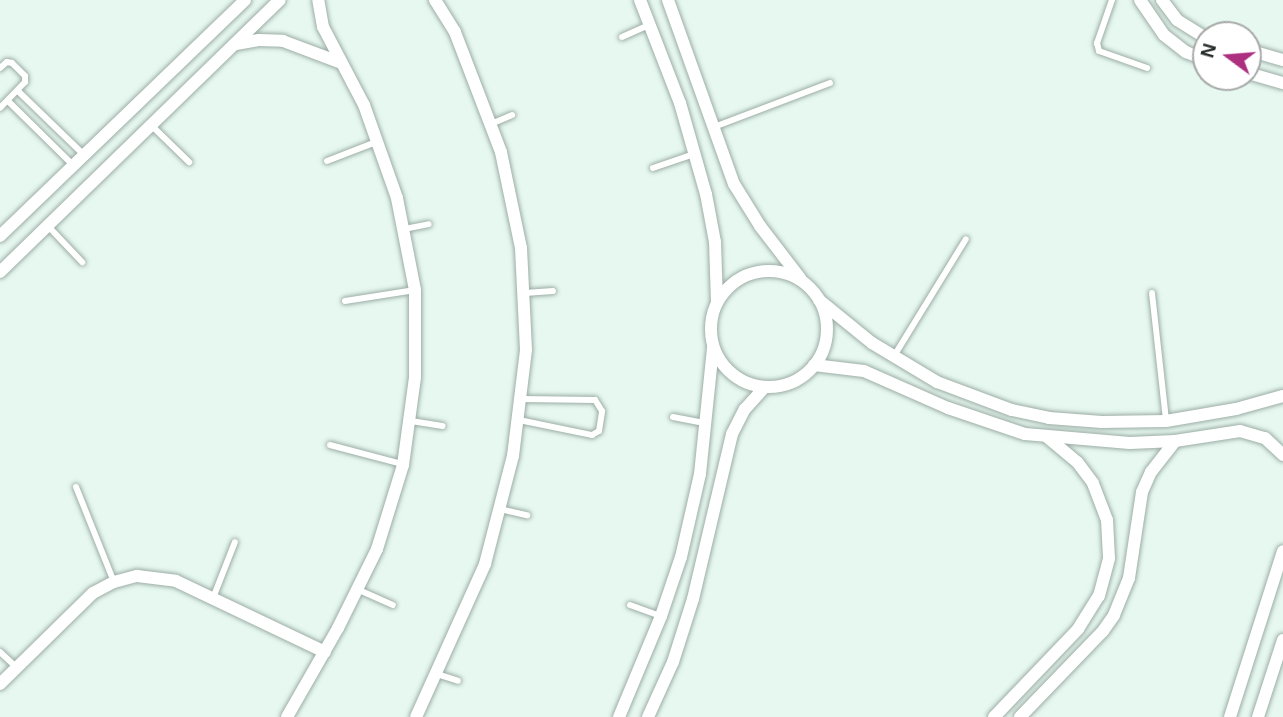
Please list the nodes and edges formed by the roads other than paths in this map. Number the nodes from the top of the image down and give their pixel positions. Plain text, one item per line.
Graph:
1 (244, 0) edge
2 (280, 0) edge
3 (318, 0) edge
4 (435, 0) edge
5 (640, 0) edge
6 (668, 0) edge
7 (1112, 0) edge
8 (1140, 0) edge
9 (1162, 0) edge
10 (651, 24) junction
11 (1192, 29) edge
12 (622, 37) dead end
13 (236, 44) junction
14 (1192, 54) edge
15 (1262, 54) edge
16 (1283, 60) edge
17 (339, 62) junction
18 (0, 68) edge
19 (1147, 68) dead end
20 (1262, 77) edge
21 (830, 83) dead end
22 (1283, 83) edge
23 (18, 91) junction
24 (8, 101) junction
25 (0, 108) edge
26 (512, 114) dead end
27 (491, 124) junction
28 (152, 126) junction
29 (712, 128) junction
30 (378, 141) junction
31 (695, 153) junction
32 (84, 155) junction
33 (327, 161) dead end
34 (188, 162) dead end
35 (73, 166) junction
36 (653, 168) dead end
37 (429, 224) dead end
38 (48, 226) junction
39 (404, 229) junction
40 (0, 236) edge
41 (966, 239) dead end
42 (82, 262) dead end
43 (0, 272) edge
44 (804, 283) junction
45 (415, 290) junction
46 (553, 291) dead end
47 (525, 293) junction
48 (1152, 293) dead end
49 (819, 300) junction
50 (345, 301) dead end
51 (717, 303) junction
52 (713, 348) junction
53 (893, 357) junction
54 (814, 365) junction
55 (764, 388) junction
56 (1283, 396) edge
57 (522, 399) junction
58 (673, 417) dead end
59 (519, 420) junction
60 (411, 421) junction
61 (1166, 421) junction
62 (707, 423) junction
63 (443, 426) dead end
64 (1048, 438) junction
65 (1175, 441) junction
66 (330, 445) dead end
67 (1283, 455) edge
68 (403, 465) junction
69 (76, 487) dead end
70 (500, 509) junction
71 (527, 515) dead end
72 (235, 542) dead end
73 (1283, 551) edge
74 (114, 582) junction
75 (359, 590) junction
76 (213, 598) junction
77 (393, 605) dead end
78 (630, 605) dead end
79 (661, 617) junction
80 (1283, 640) edge
81 (0, 652) edge
82 (325, 652) junction
83 (16, 668) junction
84 (437, 674) junction
85 (458, 681) dead end
86 (0, 684) edge
87 (287, 717) edge
88 (416, 717) edge
89 (620, 717) edge
90 (648, 717) edge
91 (994, 717) edge
92 (1020, 717) edge
93 (1230, 717) edge
94 (1258, 717) edge

1 - 32 street
2 - 13 street
3 - 17 street
4 - 27 street
5 - 10 street
6 - 29 street
7 - 19 lane
8 - 14 street
9 - 11 street
10 - 12 lane
10 - 31 street
13 - 17 street
13 - 28 street
15 - 16 street
17 - 30 street
18 - 23 lane
20 - 22 street
21 - 29 lane
23 - 24 lane
23 - 32 lane
24 - 25 lane
24 - 35 lane
26 - 27 lane
27 - 47 street
28 - 34 lane
28 - 38 street
29 - 44 street
30 - 33 lane
30 - 39 street
31 - 36 lane
31 - 51 street
32 - 35 street
35 - 40 street
37 - 39 lane
38 - 42 lane
38 - 43 street
39 - 45 street
41 - 53 lane
44 - 49 street
44 - 51 street
45 - 50 lane
45 - 60 street
46 - 47 lane
47 - 57 street
48 - 61 lane
49 - 53 street
49 - 54 street
51 - 52 street
52 - 55 street
52 - 62 street
53 - 61 street
54 - 55 street
54 - 64 street
55 - 90 street
56 - 61 street
57 - 59 street
57 - 59 lane
58 - 62 lane
59 - 70 street
60 - 63 lane
60 - 68 street
62 - 79 street
64 - 65 street
64 - 91 street
65 - 67 street
65 - 92 street
66 - 68 lane
68 - 75 street
69 - 74 lane
70 - 71 lane
70 - 84 street
72 - 76 lane
73 - 93 street
74 - 76 street
74 - 83 street
75 - 77 lane
75 - 82 street
76 - 82 street
78 - 79 lane
79 - 89 street
80 - 94 street
81 - 83 lane
82 - 87 street
83 - 86 street
84 - 85 lane
84 - 88 street

